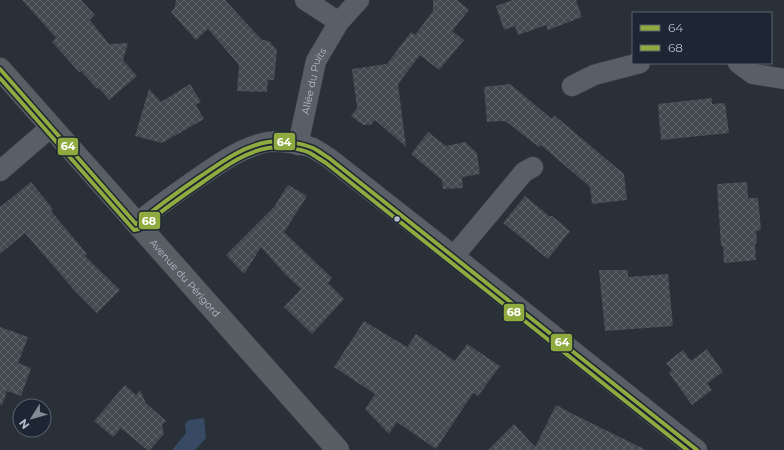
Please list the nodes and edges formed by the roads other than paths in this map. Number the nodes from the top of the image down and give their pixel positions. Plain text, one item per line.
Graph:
1 (305, 0) edge
2 (359, 0) edge
3 (338, 22) junction
4 (636, 64) edge
5 (739, 64) edge
6 (0, 69) edge
7 (784, 79) edge
8 (572, 86) dead end
9 (51, 127) junction
10 (298, 145) junction
11 (533, 167) dead end
12 (0, 171) edge
13 (136, 224) junction
14 (454, 256) junction
15 (338, 450) edge
16 (697, 450) edge

1 - 3 street
2 - 3 street, Allée du Puits
3 - 10 street, Allée du Puits
4 - 8 street
5 - 7 street
6 - 9 street, Avenue du Périgord
9 - 12 street
9 - 13 street, Avenue du Périgord
10 - 13 street
10 - 14 street
11 - 14 street
13 - 15 street, Avenue du Périgord
14 - 16 street

